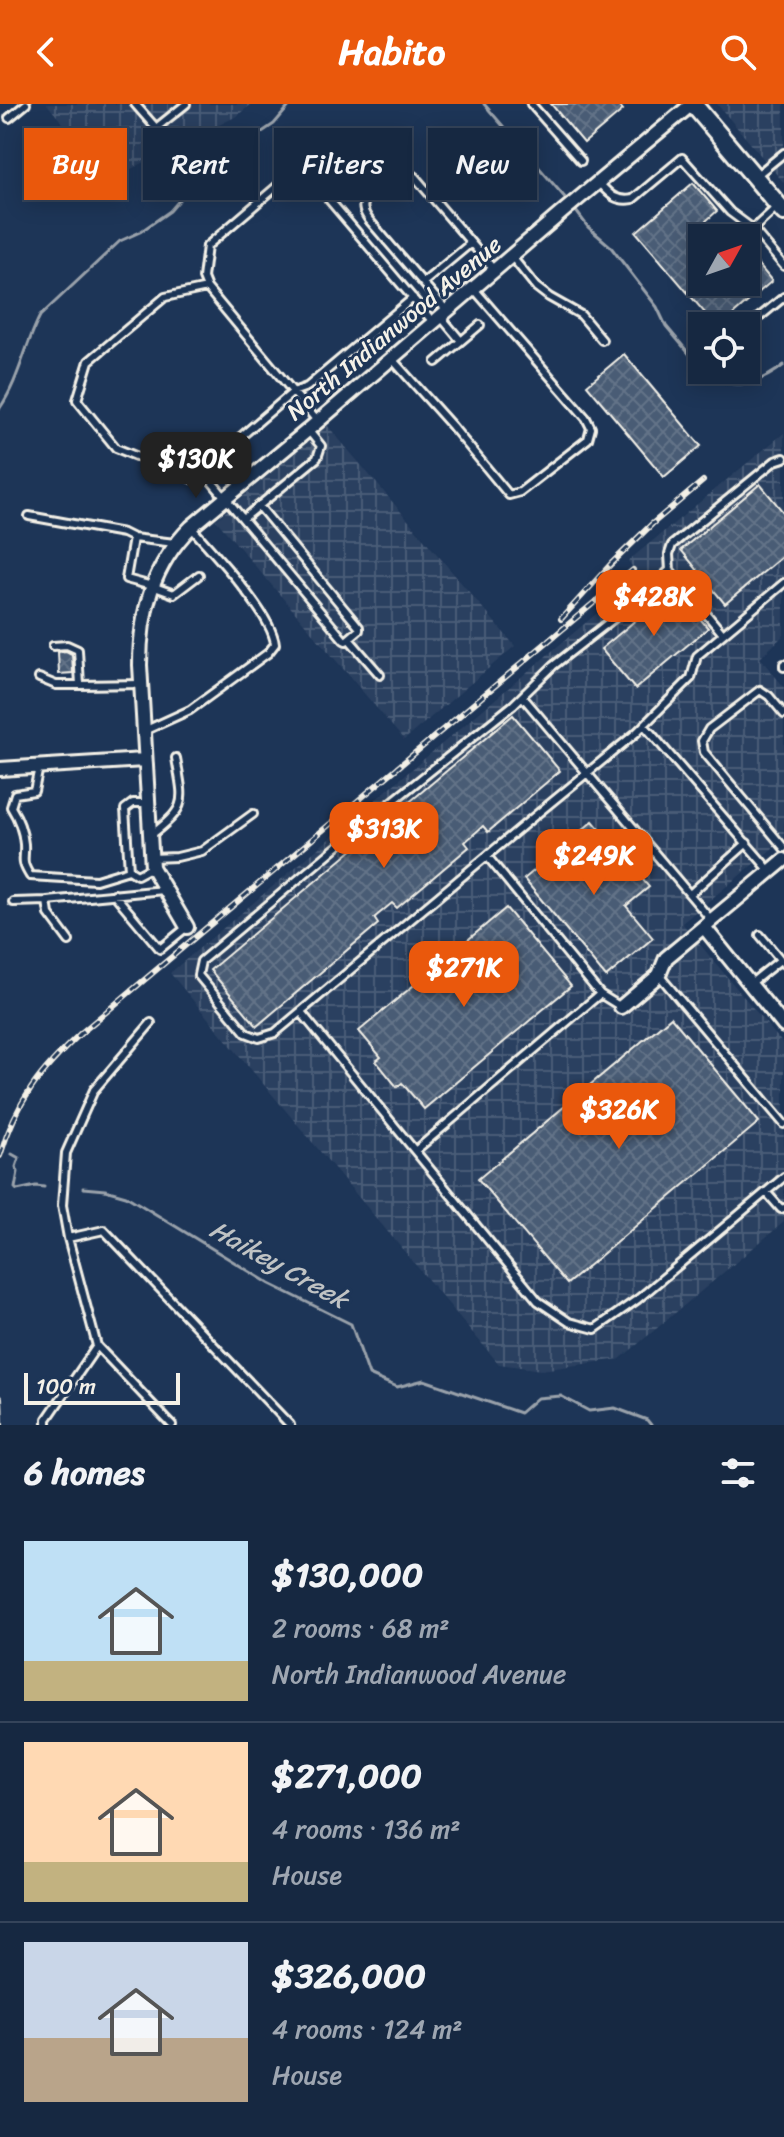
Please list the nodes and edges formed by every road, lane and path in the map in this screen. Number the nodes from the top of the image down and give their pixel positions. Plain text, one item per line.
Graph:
1 (26, 104) edge
2 (135, 104) edge
3 (186, 104) edge
4 (531, 104) edge
5 (693, 104) edge
6 (9, 118) dead end
7 (784, 153) edge
8 (581, 161) dead end
9 (755, 177) junction
10 (599, 183) junction
11 (781, 209) edge
12 (746, 224) edge
13 (760, 224) edge
14 (760, 237) edge
15 (471, 243) junction
16 (512, 257) junction
17 (784, 266) edge
18 (495, 271) junction
19 (423, 283) junction
20 (207, 288) junction
21 (474, 289) junction
22 (784, 297) edge
23 (413, 298) junction
24 (441, 317) junction
25 (760, 317) edge
26 (480, 325) dead end
27 (602, 340) dead end
28 (461, 341) junction
29 (392, 359) junction
30 (436, 362) dead end
31 (293, 392) junction
32 (313, 426) junction
33 (784, 458) edge
34 (202, 470) junction
35 (226, 499) junction
36 (259, 506) junction
37 (29, 516) dead end
38 (243, 519) junction
39 (191, 527) junction
40 (133, 538) junction
41 (175, 543) junction
42 (310, 569) junction
43 (670, 570) junction
44 (199, 575) dead end
45 (294, 581) junction
46 (784, 583) edge
47 (152, 586) junction
48 (723, 634) junction
49 (349, 639) junction
50 (53, 646) dead end
51 (380, 675) dead end
52 (39, 678) dead end
53 (141, 684) junction
54 (80, 685) junction
55 (522, 696) junction
56 (784, 714) edge
57 (644, 725) junction
58 (144, 731) junction
59 (176, 758) dead end
60 (144, 760) junction
61 (39, 767) junction
62 (0, 769) edge
63 (587, 772) junction
64 (147, 803) junction
65 (253, 814) dead end
66 (149, 837) junction
67 (747, 843) junction
68 (784, 848) edge
69 (487, 856) junction
70 (784, 860) edge
71 (151, 862) junction
72 (129, 870) junction
73 (770, 872) junction
74 (165, 889) junction
75 (114, 894) junction
76 (690, 894) junction
77 (47, 901) junction
78 (13, 902) dead end
79 (708, 924) junction
80 (187, 927) joint
81 (760, 935) dead end
82 (69, 941) dead end
83 (782, 962) edge
84 (659, 975) junction
85 (750, 984) junction
86 (600, 994) junction
87 (621, 1007) joint
88 (301, 1012) junction
89 (151, 1023) dead end
90 (784, 1026) edge
91 (784, 1124) edge
92 (415, 1151) junction
93 (784, 1177) edge
94 (766, 1192) junction
95 (784, 1208) edge
96 (68, 1238) junction
97 (97, 1346) junction
98 (47, 1425) edge
99 (172, 1425) edge
100 (290, 1425) edge

1 - 6 lane
2 - 3 lane
4 - 8 lane
5 - 9 main road
5 - 10 street, North Indianwood Avenue
7 - 9 lane
9 - 11 main road
10 - 12 lane
10 - 16 street, North Indianwood Avenue
11 - 13 lane
14 - 17 lane
15 - 18 lane
15 - 19 lane
15 - 19 lane
16 - 18 street, North Indianwood Avenue
16 - 27 lane
18 - 21 street, North Indianwood Avenue
19 - 24 lane
20 - 23 lane
20 - 31 lane
20 - 34 lane
21 - 24 street, North Indianwood Avenue
21 - 29 lane
22 - 25 lane
23 - 24 lane
23 - 31 lane
24 - 28 lane
24 - 29 street, North Indianwood Avenue
26 - 28 lane
28 - 30 lane
29 - 32 street, North Indianwood Avenue
31 - 32 lane
31 - 34 lane
32 - 35 street, North Indianwood Avenue
32 - 36 lane
33 - 43 lane
34 - 35 lane
35 - 38 lane
35 - 39 street, North Indianwood Avenue
36 - 38 lane
36 - 42 lane
37 - 40 lane
38 - 45 lane
39 - 41 street, North Indianwood Avenue
39 - 58 lane
40 - 41 lane
40 - 47 lane
41 - 47 street, North Indianwood Avenue
42 - 45 lane
42 - 49 lane
43 - 48 lane
43 - 55 lane
44 - 47 lane
45 - 49 lane
46 - 48 lane
47 - 53 street, North Indianwood Avenue
48 - 57 lane
49 - 51 lane
50 - 54 lane
52 - 54 lane
53 - 54 lane
53 - 58 street, North Indianwood Avenue
55 - 63 lane
55 - 88 lane
56 - 68 lane
57 - 63 lane
57 - 67 lane
58 - 60 street, North Indianwood Avenue
59 - 66 lane
60 - 61 street
60 - 64 street, North Indianwood Avenue
61 - 62 street
61 - 72 lane
63 - 69 lane
63 - 76 lane
64 - 66 street, North Indianwood Avenue
64 - 72 lane
65 - 71 lane
66 - 71 street, North Indianwood Avenue
67 - 73 lane
67 - 76 lane
69 - 86 lane
69 - 88 lane
70 - 73 street
71 - 72 lane
71 - 74 street, North Indianwood Avenue
73 - 79 street
74 - 75 lane
74 - 80 street, North Indianwood Avenue
75 - 77 lane
75 - 80 lane
76 - 79 lane
77 - 78 lane
77 - 82 lane
79 - 84 street
79 - 85 street
81 - 83 lane
83 - 85 lane
84 - 87 street
84 - 91 lane
85 - 90 street
86 - 87 lane
86 - 92 lane
88 - 92 lane
89 - 96 lane
92 - 94 lane
93 - 94 lane
94 - 95 lane
96 - 97 lane
96 - 100 lane
97 - 98 lane
97 - 99 lane

